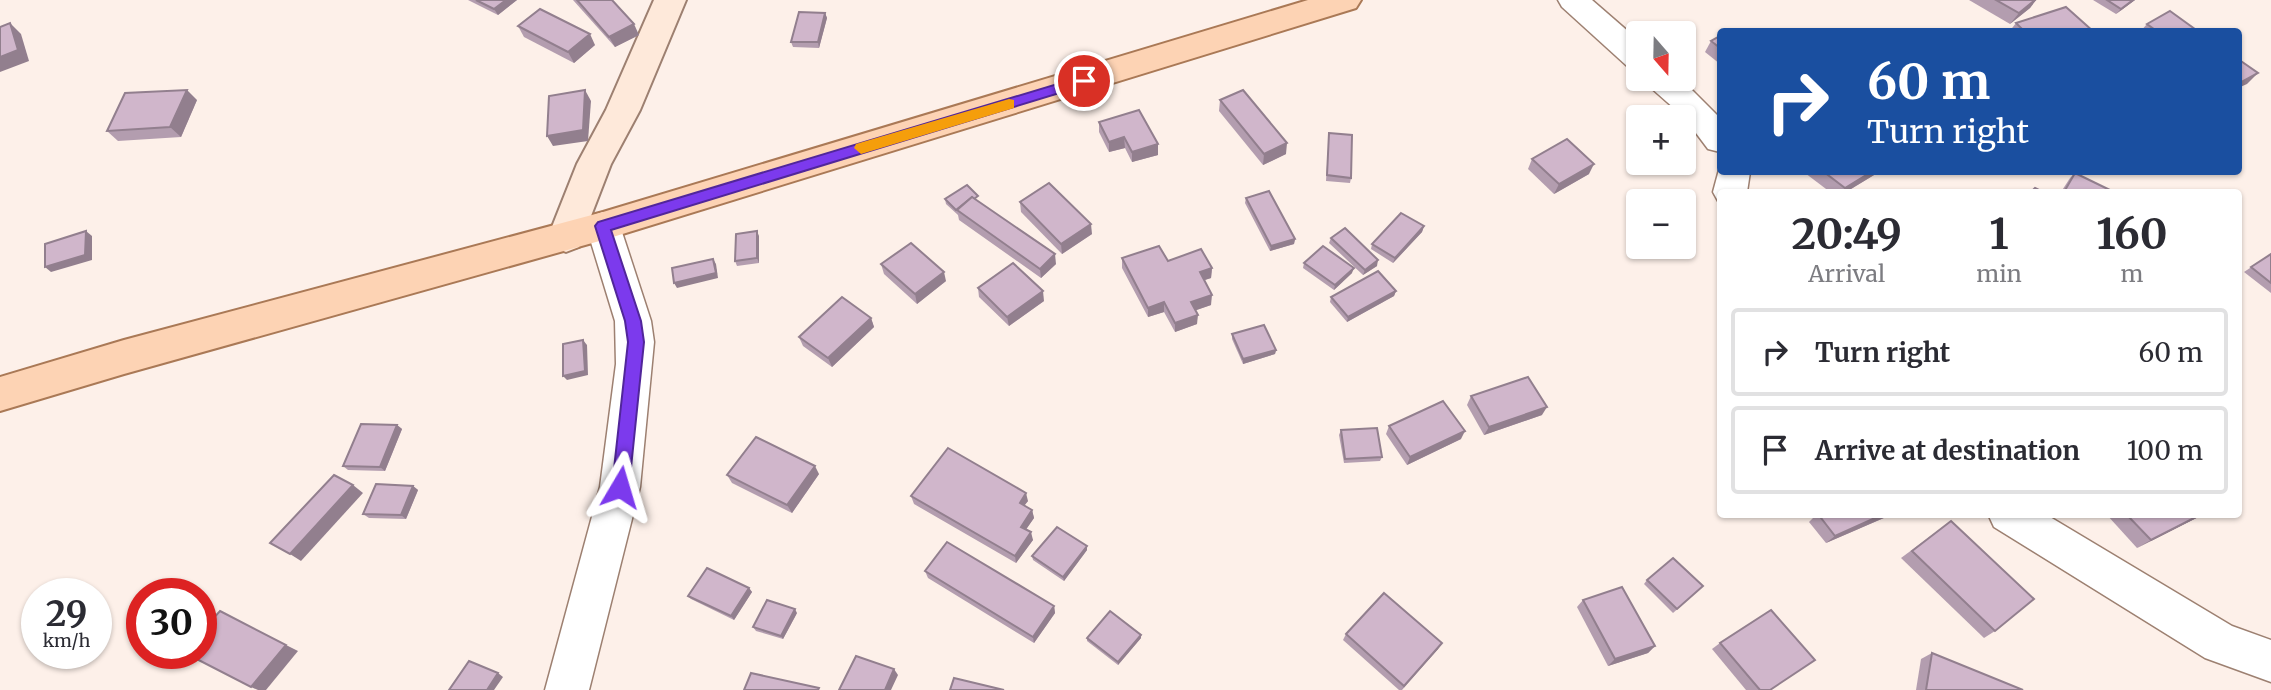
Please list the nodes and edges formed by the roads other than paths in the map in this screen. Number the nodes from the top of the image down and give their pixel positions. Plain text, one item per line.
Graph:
1 (670, 0) edge
2 (1345, 0) edge
3 (1573, 0) edge
4 (1626, 47) edge
5 (1674, 91) edge
6 (1717, 136) edge
7 (603, 226) junction
8 (566, 237) junction
9 (0, 394) edge
10 (2015, 518) edge
11 (2271, 661) edge
12 (567, 690) edge

1 - 8 street
2 - 7 main road
3 - 4 street
5 - 6 street
7 - 8 main road
7 - 12 street
8 - 9 main road
10 - 11 street

